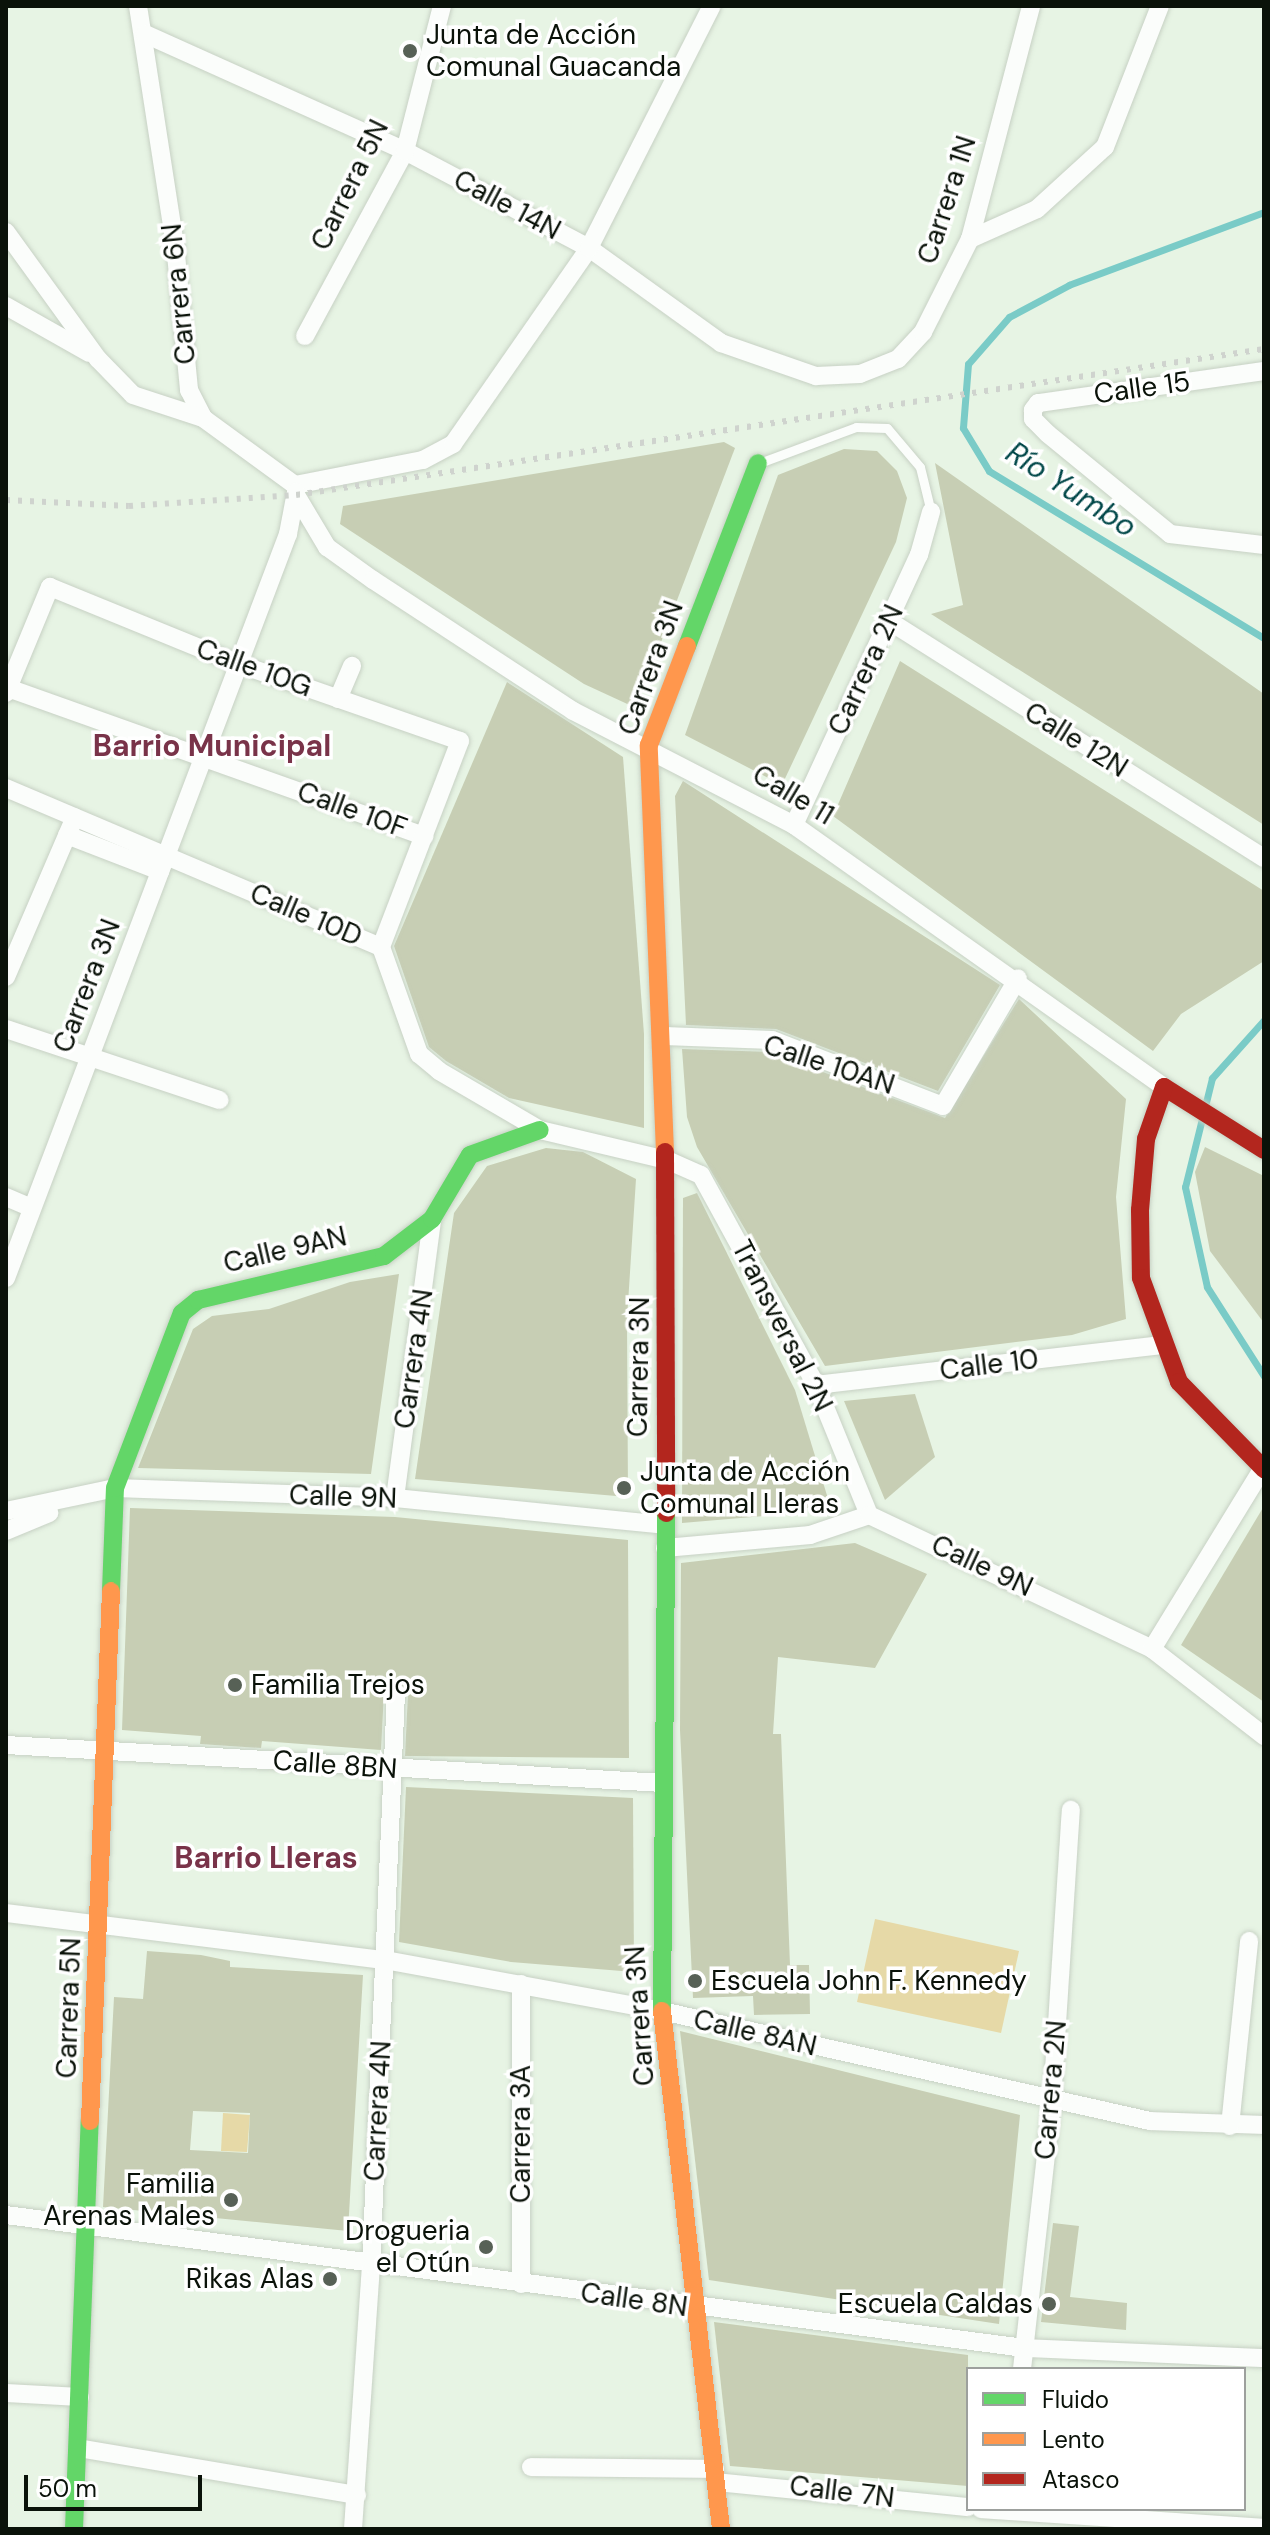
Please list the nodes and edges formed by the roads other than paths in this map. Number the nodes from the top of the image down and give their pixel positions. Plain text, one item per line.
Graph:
1 (138, 6) edge
2 (442, 6) edge
3 (712, 6) edge
4 (1031, 6) edge
5 (1160, 6) edge
6 (145, 34) junction
7 (405, 151) junction
8 (6, 232) edge
9 (970, 239) junction
10 (589, 248) junction
11 (6, 306) edge
12 (305, 336) dead end
13 (98, 359) junction
14 (1264, 371) edge
15 (860, 374) joint
16 (203, 418) junction
17 (758, 463) joint
18 (296, 490) junction
19 (931, 512) joint
20 (1264, 545) edge
21 (889, 621) junction
22 (239, 664) junction
23 (352, 666) dead end
24 (7, 690) edge
25 (338, 699) junction
26 (649, 745) junction
27 (204, 757) junction
28 (6, 788) edge
29 (75, 817) junction
30 (794, 825) junction
31 (67, 835) junction
32 (424, 836) junction
33 (1264, 858) edge
34 (163, 863) junction
35 (381, 947) junction
36 (6, 977) edge
37 (1018, 978) junction
38 (6, 1029) edge
39 (664, 1036) junction
40 (90, 1056) junction
41 (1167, 1089) junction
42 (219, 1100) dead end
43 (540, 1130) junction
44 (1264, 1150) edge
45 (667, 1160) junction
46 (6, 1197) edge
47 (32, 1208) junction
48 (432, 1219) junction
49 (6, 1278) edge
50 (1162, 1345) junction
51 (816, 1385) junction
52 (1264, 1469) edge
53 (115, 1488) junction
54 (395, 1498) junction
55 (6, 1511) edge
56 (869, 1515) junction
57 (665, 1525) junction
58 (6, 1531) edge
59 (665, 1548) junction
60 (1152, 1649) junction
61 (396, 1693) dead end
62 (1264, 1736) edge
63 (6, 1745) edge
64 (106, 1749) junction
65 (395, 1770) junction
66 (664, 1783) junction
67 (1071, 1810) dead end
68 (6, 1913) edge
69 (100, 1927) junction
70 (1249, 1941) dead end
71 (385, 1960) junction
72 (521, 1984) junction
73 (662, 2011) junction
74 (1052, 2101) junction
75 (1264, 2125) edge
76 (1230, 2126) junction
77 (6, 2215) edge
78 (89, 2229) junction
79 (371, 2265) junction
80 (521, 2284) junction
81 (699, 2309) junction
82 (1025, 2348) junction
83 (1264, 2358) edge
84 (1022, 2367) edge
85 (6, 2393) edge
86 (80, 2397) junction
87 (78, 2448) junction
88 (531, 2467) dead end
89 (715, 2476) junction
90 (357, 2495) junction
91 (966, 2507) edge
92 (1002, 2517) edge
93 (1264, 2528) edge
94 (74, 2529) edge
95 (353, 2529) edge
96 (721, 2529) edge

1 - 6 street, Carrera 6N
2 - 7 street, Carrera 5N
3 - 10 street
4 - 9 street, Carrera 1N
5 - 9 street
6 - 7 street, Calle 14N
6 - 16 street, Carrera 6N
7 - 10 street, Calle 14N
7 - 12 street, Carrera 5N
8 - 13 street
9 - 15 street, Carrera 1N
10 - 15 street, Calle 14N
10 - 18 street
11 - 13 street
13 - 16 street
14 - 20 street, Calle 15
16 - 18 street
17 - 19 lane
17 - 26 street, Carrera 3N
18 - 22 street, Carrera 3N
18 - 26 street, Calle 11
19 - 21 street, Carrera 2N
21 - 30 street, Carrera 2N
21 - 33 street, Calle 12N
22 - 24 street, Calle 10G
22 - 25 street, Calle 10G
22 - 27 street, Carrera 3N
23 - 25 street
24 - 27 street, Calle 10F
25 - 32 street, Calle 10G
26 - 30 street, Calle 11
26 - 39 street, Carrera 3N
27 - 32 street, Calle 10F
27 - 34 street, Carrera 3N
28 - 29 street, Calle 10D
29 - 31 street
29 - 34 street, Calle 10D
30 - 37 street, Calle 11
31 - 34 street
31 - 36 street
32 - 35 street
34 - 35 street, Calle 10D
34 - 40 street, Carrera 3N
35 - 43 street, Calle 10D
37 - 39 street, Calle 10AN
37 - 41 street, Calle 11
38 - 40 street
39 - 45 street, Carrera 3N
40 - 42 street
40 - 47 street, Carrera 3N
41 - 44 street, Calle 11
41 - 50 street
43 - 45 street, Calle 10D
43 - 48 street, Calle 9AN
45 - 51 street, Transversal 2N
45 - 57 street, Carrera 3N
46 - 47 street
47 - 49 street, Carrera 3N
48 - 53 street, Calle 9AN
48 - 54 street, Carrera 4N
50 - 51 street, Calle 10
50 - 52 street
51 - 56 street, Transversal 2N
52 - 60 street
53 - 54 street, Calle 9N
53 - 55 street
53 - 58 street
53 - 64 street, Carrera 5N
54 - 57 street, Calle 9N
56 - 59 street
56 - 60 street, Calle 9N
57 - 59 street, Carrera 3N
59 - 66 street, Carrera 3N
60 - 62 street, Calle 9N
61 - 65 street, Carrera 4N
63 - 64 street, Calle 8BN
64 - 65 street, Calle 8BN
64 - 69 street, Carrera 5N
65 - 66 street, Calle 8BN
65 - 71 street, Carrera 4N
66 - 73 street, Carrera 3N
67 - 74 street, Carrera 2N
68 - 69 street, Calle 8AN
69 - 71 street, Calle 8AN
69 - 78 street, Carrera 5N
70 - 76 street
71 - 72 street, Calle 8AN
71 - 79 street, Carrera 4N
72 - 73 street, Calle 8AN
72 - 80 street, Carrera 3A
73 - 74 street, Calle 8AN
73 - 81 street, Carrera 3N
74 - 76 street, Calle 8AN
74 - 82 street, Carrera 2N
75 - 76 street, Calle 8AN
77 - 78 street, Calle 8N
78 - 79 street, Calle 8N
78 - 86 street, Carrera 5N
79 - 80 street, Calle 8N
79 - 90 street, Carrera 4N
80 - 81 street, Calle 8N
81 - 82 street, Calle 8N
81 - 89 street, Carrera 3N
82 - 83 street, Calle 8N
82 - 84 street, Carrera 2N
85 - 86 street
86 - 87 street, Carrera 5N
87 - 90 street
87 - 94 street, Carrera 5N
88 - 89 street, Calle 7N
89 - 91 street, Calle 7N
89 - 96 street, Carrera 3N
90 - 95 street, Carrera 4N
92 - 93 street

